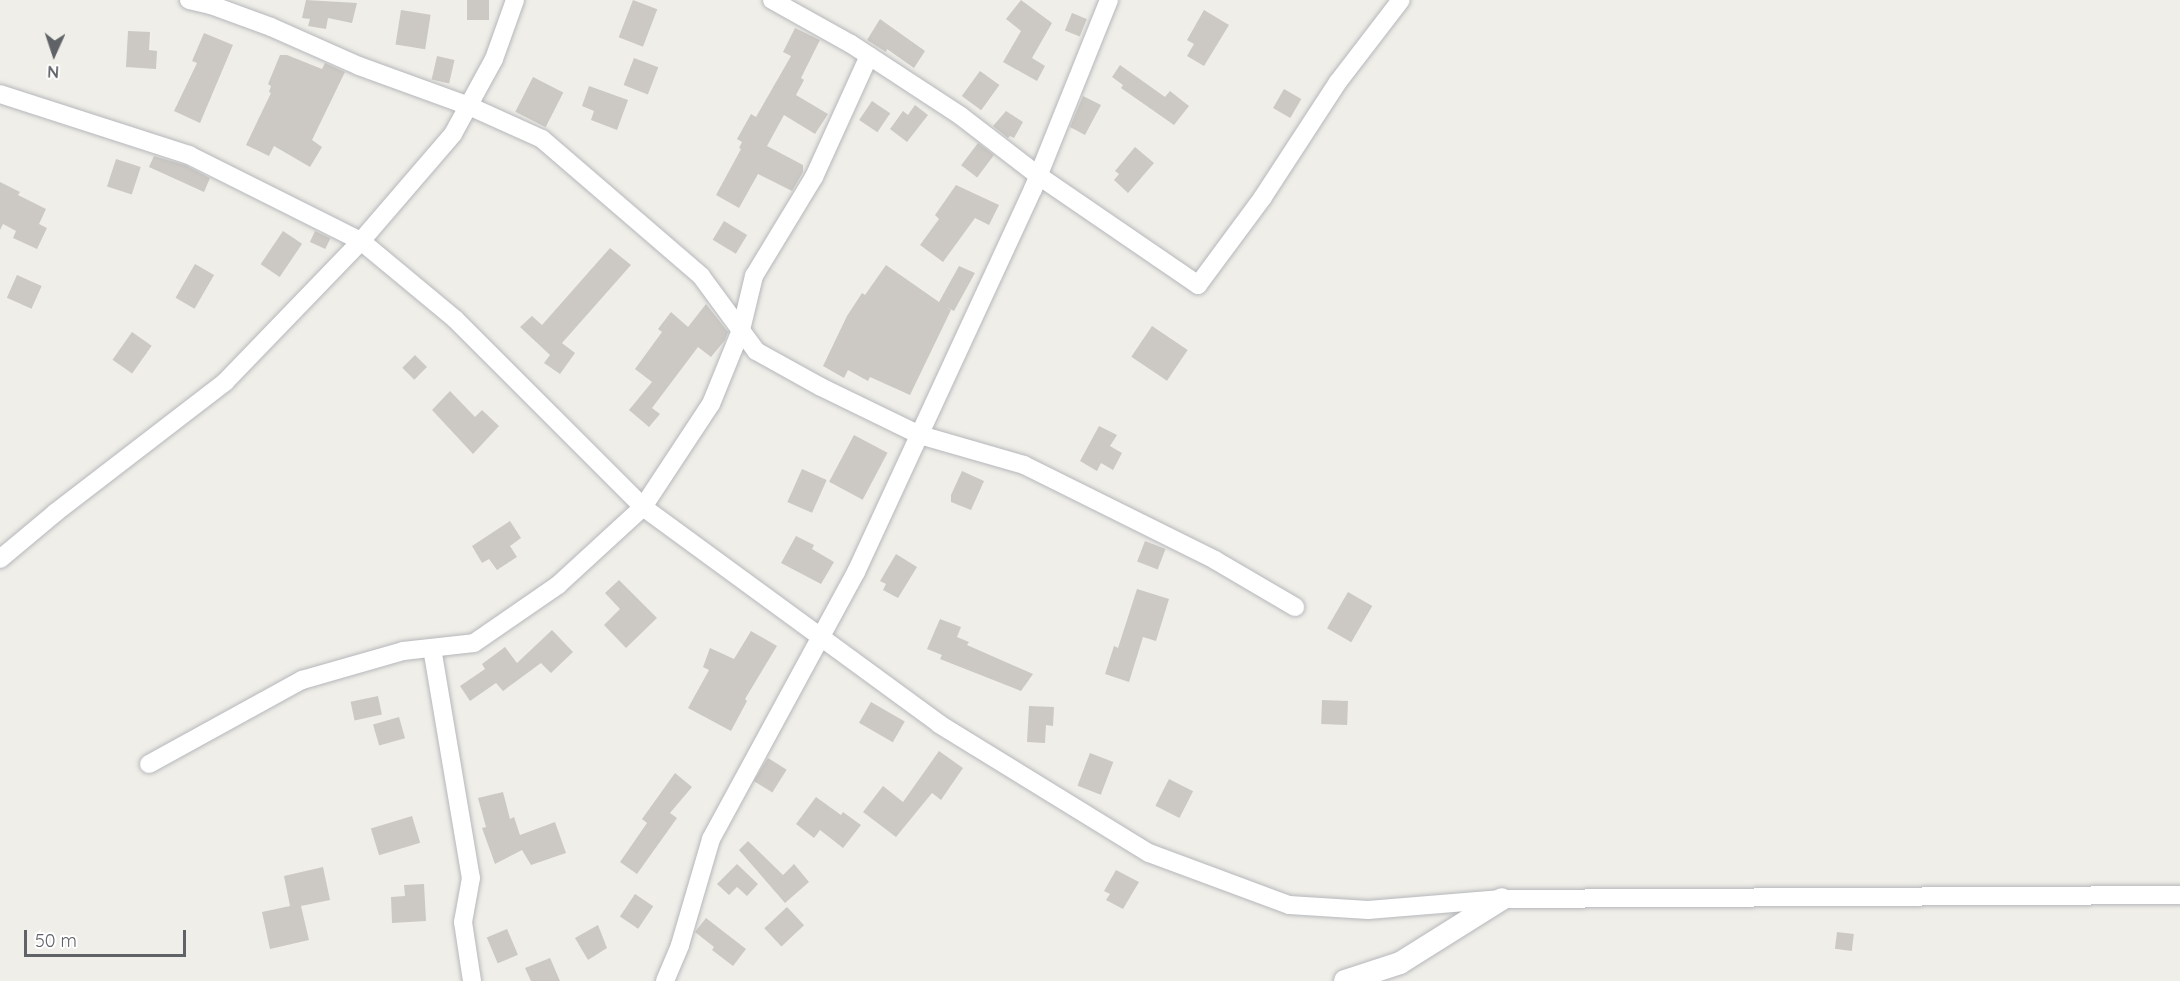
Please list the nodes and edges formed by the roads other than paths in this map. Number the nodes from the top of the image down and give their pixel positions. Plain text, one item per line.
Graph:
1 (189, 0) edge
2 (515, 0) edge
3 (772, 0) edge
4 (1109, 0) edge
5 (1401, 0) edge
6 (212, 2) edge
7 (869, 56) junction
8 (0, 94) edge
9 (469, 106) junction
10 (1039, 176) junction
11 (361, 241) junction
12 (741, 330) junction
13 (920, 435) junction
14 (644, 507) junction
15 (0, 559) edge
16 (1296, 607) dead end
17 (820, 637) junction
18 (432, 648) junction
19 (149, 764) dead end
20 (2180, 895) edge
21 (1502, 899) junction
22 (472, 981) edge
23 (665, 981) edge
24 (1345, 981) edge

1 - 6 street
2 - 9 street
3 - 7 street
4 - 10 street
5 - 10 street
6 - 9 street
7 - 10 street
7 - 12 street
8 - 11 street
9 - 11 street
9 - 12 street
10 - 13 street
11 - 14 street
11 - 15 street
12 - 13 street
12 - 14 street
13 - 16 street
13 - 17 street
14 - 17 street
14 - 18 street
17 - 21 street
17 - 23 street
18 - 19 street
18 - 22 street
20 - 21 street
21 - 24 street

